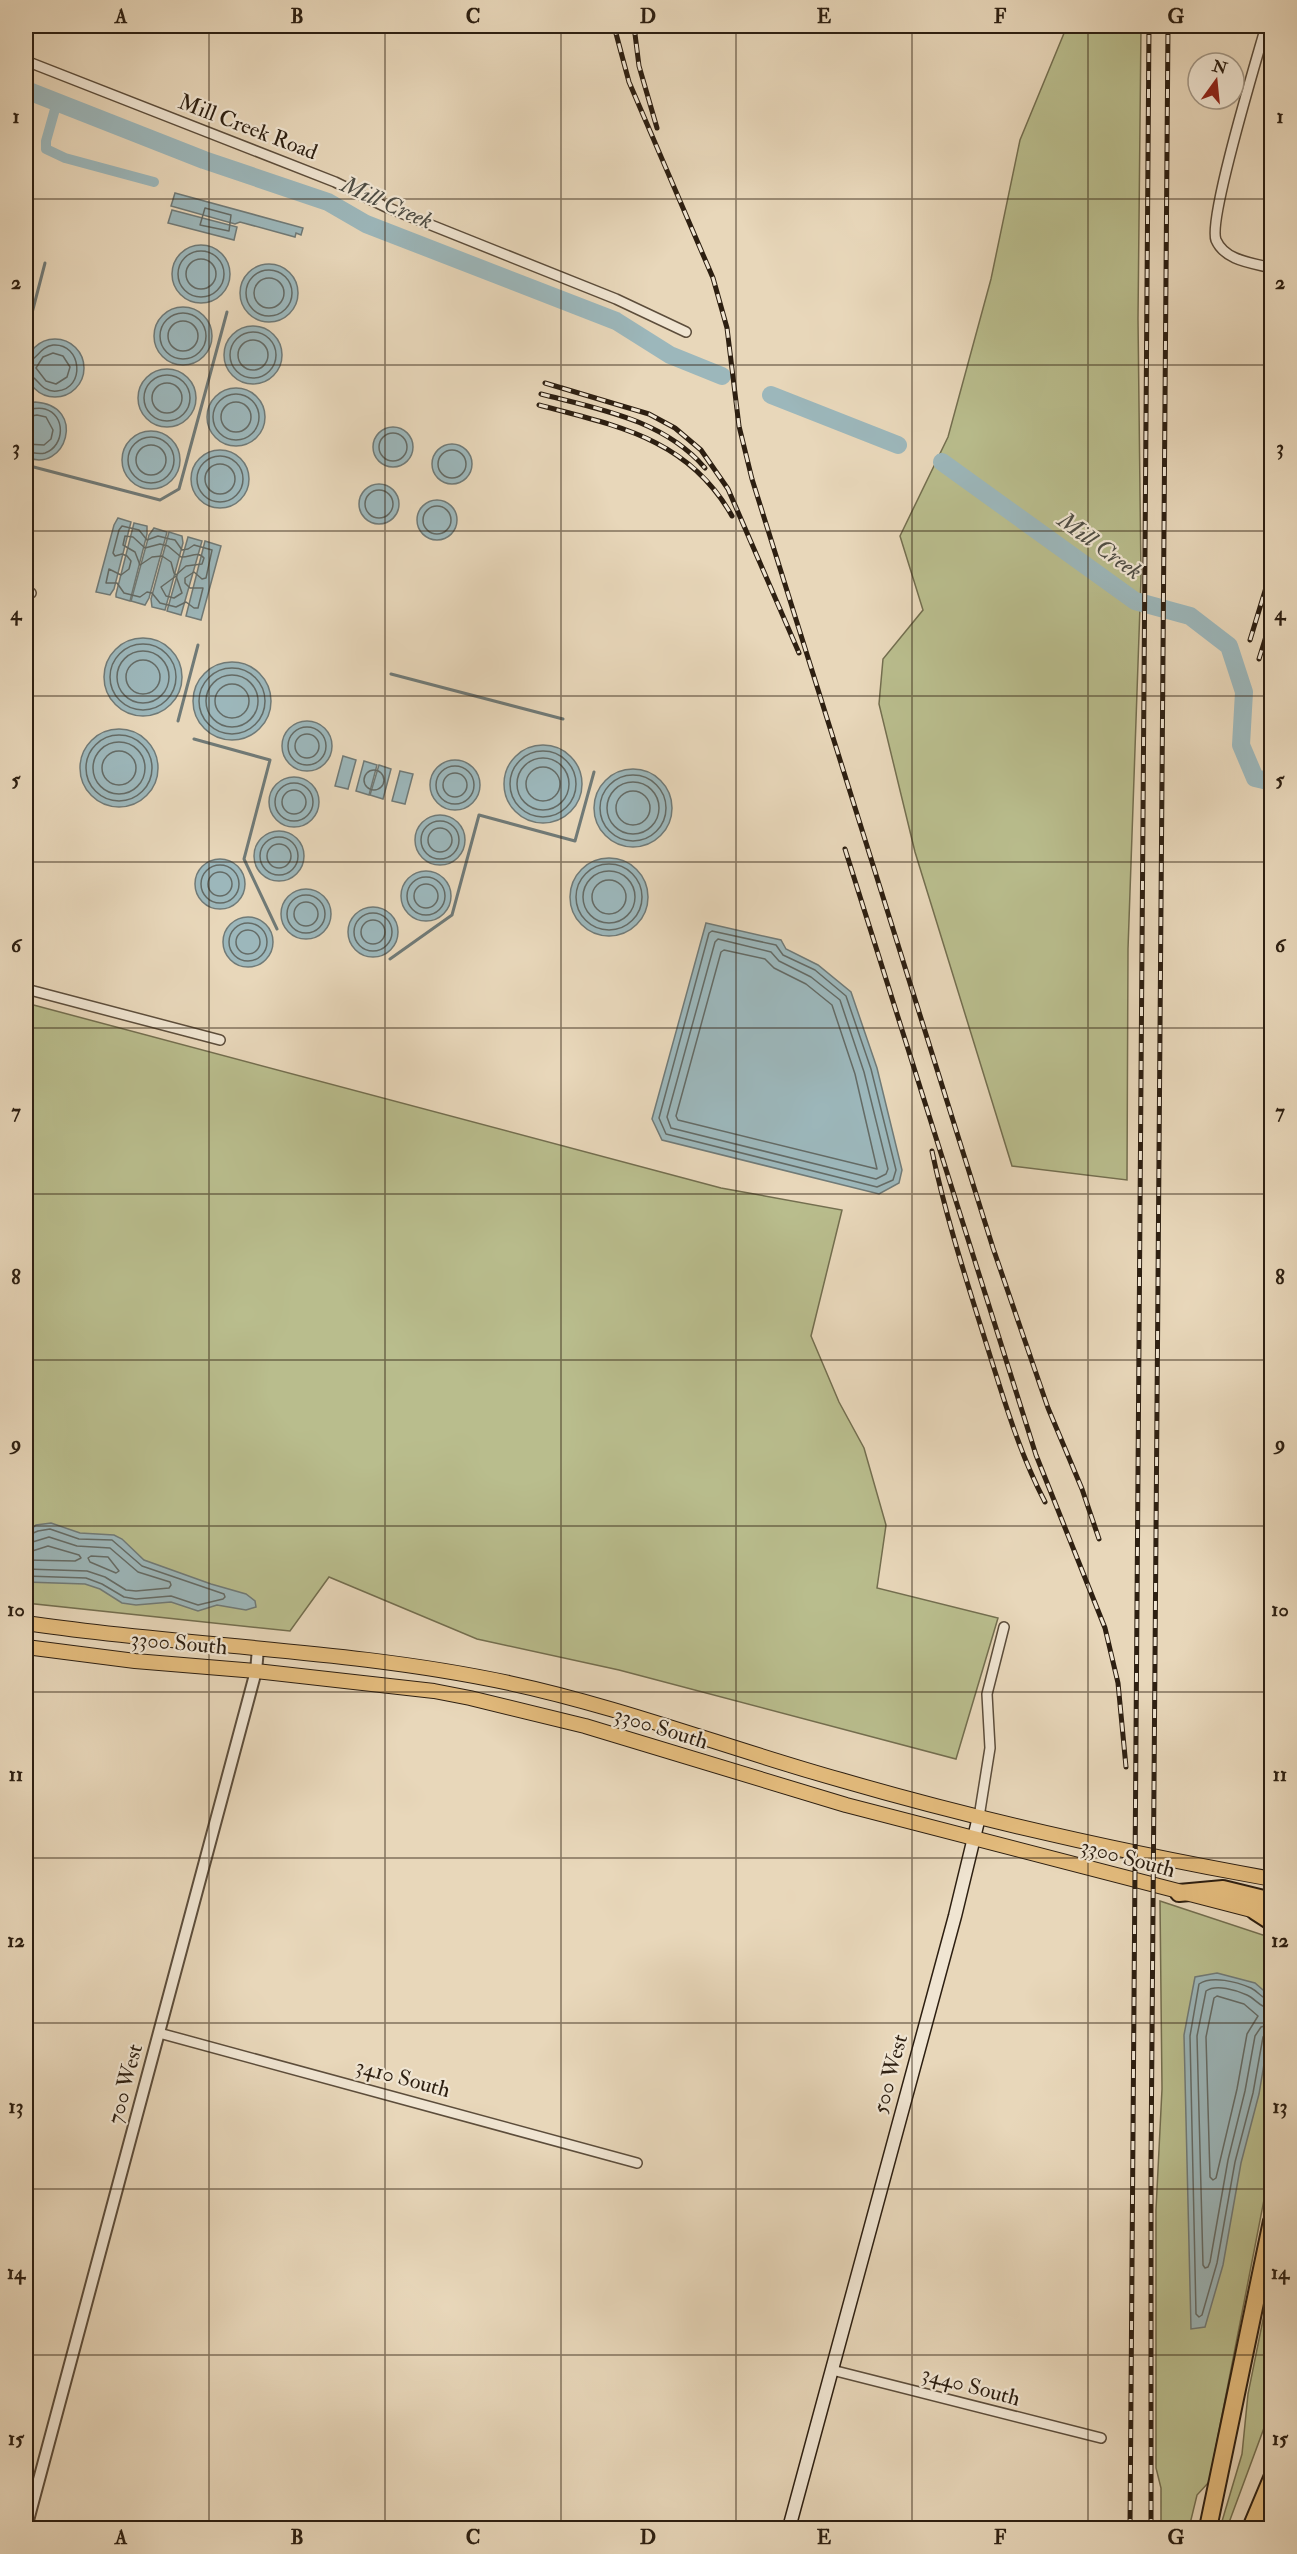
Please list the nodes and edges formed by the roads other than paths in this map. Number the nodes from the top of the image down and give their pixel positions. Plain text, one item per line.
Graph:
1 (1266, 26) edge
2 (26, 61) edge
3 (1272, 268) edge
4 (686, 332) dead end
5 (26, 988) edge
6 (220, 1040) dead end
7 (26, 1623) edge
8 (1004, 1627) dead end
9 (26, 1647) edge
10 (258, 1649) junction
11 (256, 1671) junction
12 (979, 1817) junction
13 (975, 1839) junction
14 (1272, 1879) edge
15 (1179, 1893) junction
16 (1272, 1901) edge
17 (1255, 1911) junction
18 (1272, 1915) edge
19 (1272, 1922) edge
20 (159, 2033) junction
21 (637, 2163) dead end
22 (1272, 2221) edge
23 (832, 2370) junction
24 (1101, 2438) dead end
25 (1272, 2478) edge
26 (26, 2529) edge
27 (789, 2529) edge
28 (1208, 2529) edge
29 (1251, 2529) edge

1 - 3 street
2 - 4 street, Mill Creek Road
5 - 6 street
7 - 10 main road, 3300 South
8 - 12 street, 500 West
9 - 11 main road, 3300 South
10 - 11 street, 700 West
10 - 12 main road, 3300 South
11 - 13 main road, 3300 South
11 - 20 street, 700 West
12 - 13 main road, 500 West
12 - 14 main road, 3300 South
13 - 15 main road, 3300 South
13 - 23 main road, 500 West
15 - 16 highway
15 - 17 main road, 3300 South
17 - 18 main road, 3300 South
17 - 19 highway
20 - 21 street, 3410 South
20 - 26 street, 700 West
22 - 28 highway
23 - 24 street, 3440 South
23 - 27 main road, 500 West
25 - 29 highway

